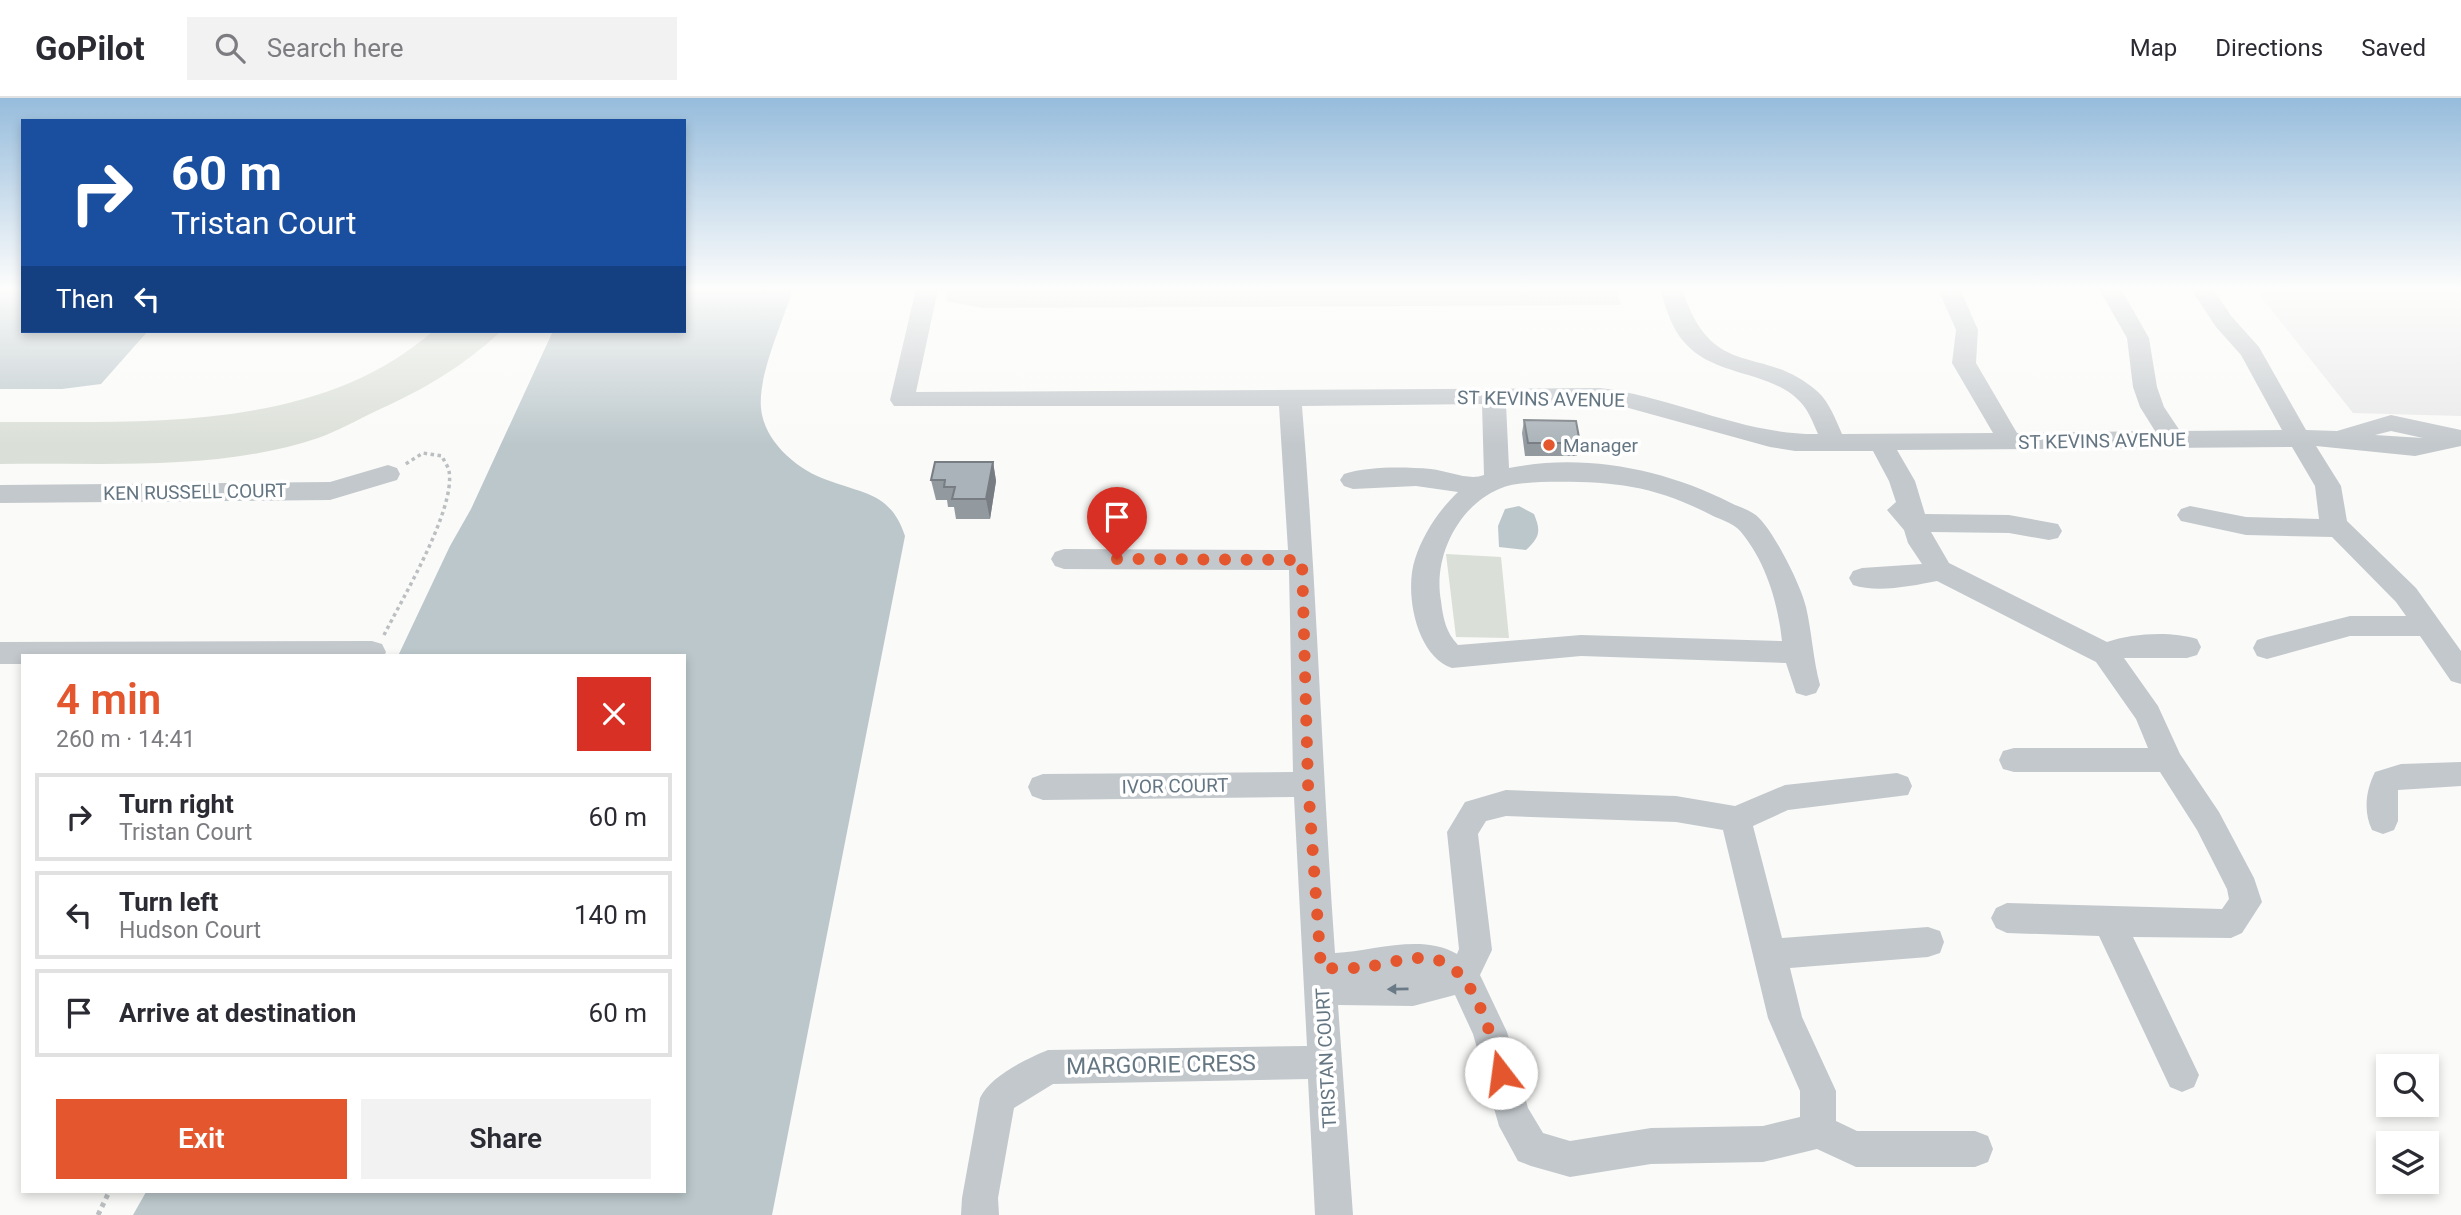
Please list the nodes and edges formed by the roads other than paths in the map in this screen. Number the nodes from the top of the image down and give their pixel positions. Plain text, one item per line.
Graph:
1 (915, 341) edge
2 (1696, 341) edge
3 (1966, 341) edge
4 (2138, 341) edge
5 (2241, 341) edge
6 (1494, 397) junction
7 (1290, 398) junction
8 (2384, 426) junction
9 (2330, 438) junction
10 (2460, 438) edge
11 (2288, 439) junction
12 (2172, 440) junction
13 (2010, 442) junction
14 (1834, 443) junction
15 (1873, 443) junction
16 (2404, 447) junction
17 (388, 474) road end
18 (1353, 480) dead end
19 (1497, 481) junction
20 (0, 494) edge
21 (2190, 515) dead end
22 (2335, 519) junction
23 (1913, 523) junction
24 (2049, 531) dead end
25 (1064, 559) dead end
26 (1302, 560) junction
27 (1940, 570) junction
28 (1862, 578) dead end
29 (2429, 626) junction
30 (2187, 647) dead end
31 (2267, 648) dead end
32 (372, 652) road end
33 (0, 653) edge
34 (1797, 653) junction
35 (2106, 654) junction
36 (2461, 673) edge
37 (1806, 685) dead end
38 (2014, 760) dead end
39 (2168, 760) junction
40 (2461, 774) edge
41 (1308, 784) junction
42 (1897, 786) dead end
43 (1043, 787) dead end
44 (1736, 819) junction
45 (2383, 821) dead end
46 (2007, 918) dead end
47 (2109, 922) junction
48 (1928, 942) dead end
49 (1770, 954) junction
50 (1463, 975) junction
51 (1322, 979) junction
52 (1325, 1062) junction
53 (2182, 1075) dead end
54 (1818, 1131) junction
55 (1975, 1149) dead end
56 (980, 1215) edge
57 (1334, 1215) edge

1 - 7 street, ST KEVINS AVENUE
2 - 14 street
3 - 13 street
4 - 12 street
5 - 11 street
6 - 7 street, ST KEVINS AVENUE
6 - 14 street, ST KEVINS AVENUE
6 - 19 street
7 - 26 street, TRISTAN COURT
8 - 9 street, ST KEVINS AVENUE
8 - 10 street, ST KEVINS AVENUE
8 - 16 street
9 - 11 street, ST KEVINS AVENUE
9 - 16 street, ST KEVINS AVENUE
10 - 16 street, ST KEVINS AVENUE
11 - 12 street, ST KEVINS AVENUE
11 - 22 street
12 - 13 street, ST KEVINS AVENUE
13 - 15 street, ST KEVINS AVENUE
14 - 15 street, ST KEVINS AVENUE
15 - 23 street
17 - 20 street, KEN RUSSELL COURT
18 - 19 street
19 - 34 street
19 - 34 street
21 - 22 street
22 - 29 street
23 - 24 street
23 - 27 street
25 - 26 street
26 - 41 street, TRISTAN COURT
27 - 28 street
27 - 35 street
29 - 31 street
29 - 36 street
30 - 35 street
32 - 33 street
34 - 37 street
35 - 39 street
38 - 39 street
39 - 47 street
40 - 45 street
41 - 43 street, IVOR COURT
41 - 51 street, TRISTAN COURT
42 - 44 street
44 - 49 street
44 - 50 street
46 - 47 street
47 - 53 street
48 - 49 street
49 - 54 street
50 - 51 street
50 - 54 street
51 - 52 street, TRISTAN COURT
52 - 56 street, MARGORIE CRESS
52 - 57 street, TRISTAN COURT
54 - 55 street

